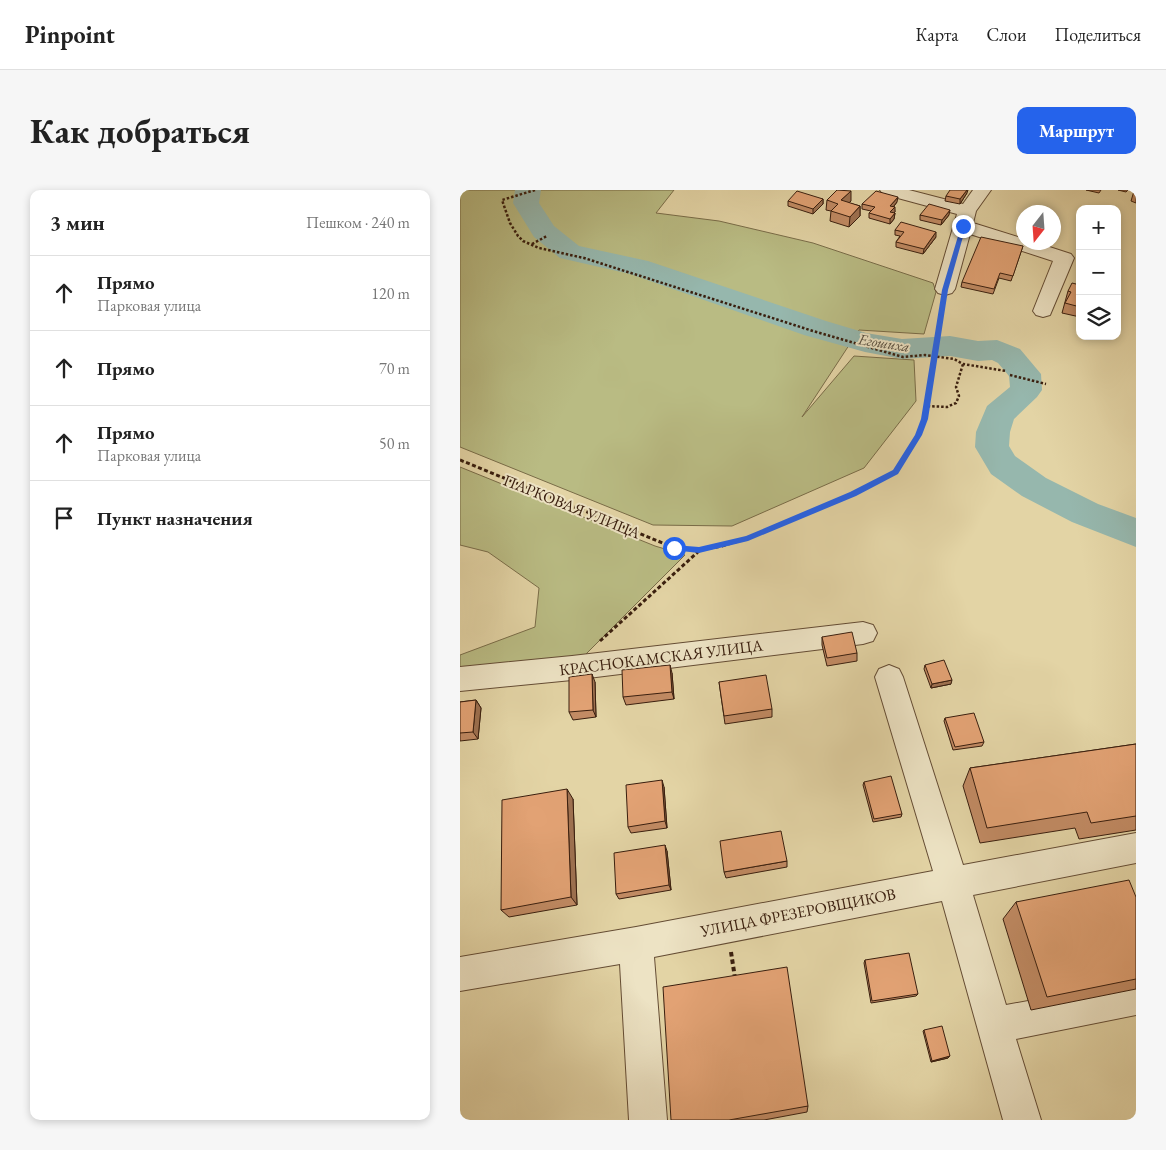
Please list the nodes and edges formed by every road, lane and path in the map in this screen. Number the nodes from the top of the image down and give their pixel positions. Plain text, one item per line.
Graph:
1 (535, 190) edge
2 (889, 190) edge
3 (982, 190) edge
4 (965, 218) junction
5 (547, 236) dead end
6 (531, 244) junction
7 (945, 290) joint
8 (1043, 312) dead end
9 (963, 364) junction
10 (1006, 371) dead end
11 (1010, 375) dead end
12 (1046, 384) dead end
13 (928, 406) junction
14 (460, 460) edge
15 (699, 550) junction
16 (862, 633) dead end
17 (572, 668) junction
18 (889, 677) dead end
19 (460, 679) edge
20 (1136, 848) edge
21 (953, 883) junction
22 (636, 944) junction
23 (730, 944) dead end
24 (460, 974) edge
25 (735, 981) edge
26 (1136, 998) edge
27 (996, 1025) junction
28 (648, 1120) edge
29 (1022, 1120) edge

1 - 6 path
2 - 4 street
3 - 4 street
4 - 7 street
4 - 8 street
5 - 6 path
6 - 9 path
7 - 13 path, ПАРКОВАЯ УЛИЦА, bridge
9 - 10 path
9 - 13 path
11 - 12 path
13 - 15 path, ПАРКОВАЯ УЛИЦА
14 - 15 path, ПАРКОВАЯ УЛИЦА
15 - 17 path
16 - 17 street, КРАСНОКАМСКАЯ УЛИЦА
17 - 19 street, КРАСНОКАМСКАЯ УЛИЦА
18 - 21 street
20 - 21 street, УЛИЦА ФРЕЗЕРОВЩИКОВ
21 - 22 street, УЛИЦА ФРЕЗЕРОВЩИКОВ
21 - 27 street
22 - 24 street, УЛИЦА ФРЕЗЕРОВЩИКОВ
22 - 28 street
23 - 25 path
26 - 27 street
27 - 29 street

